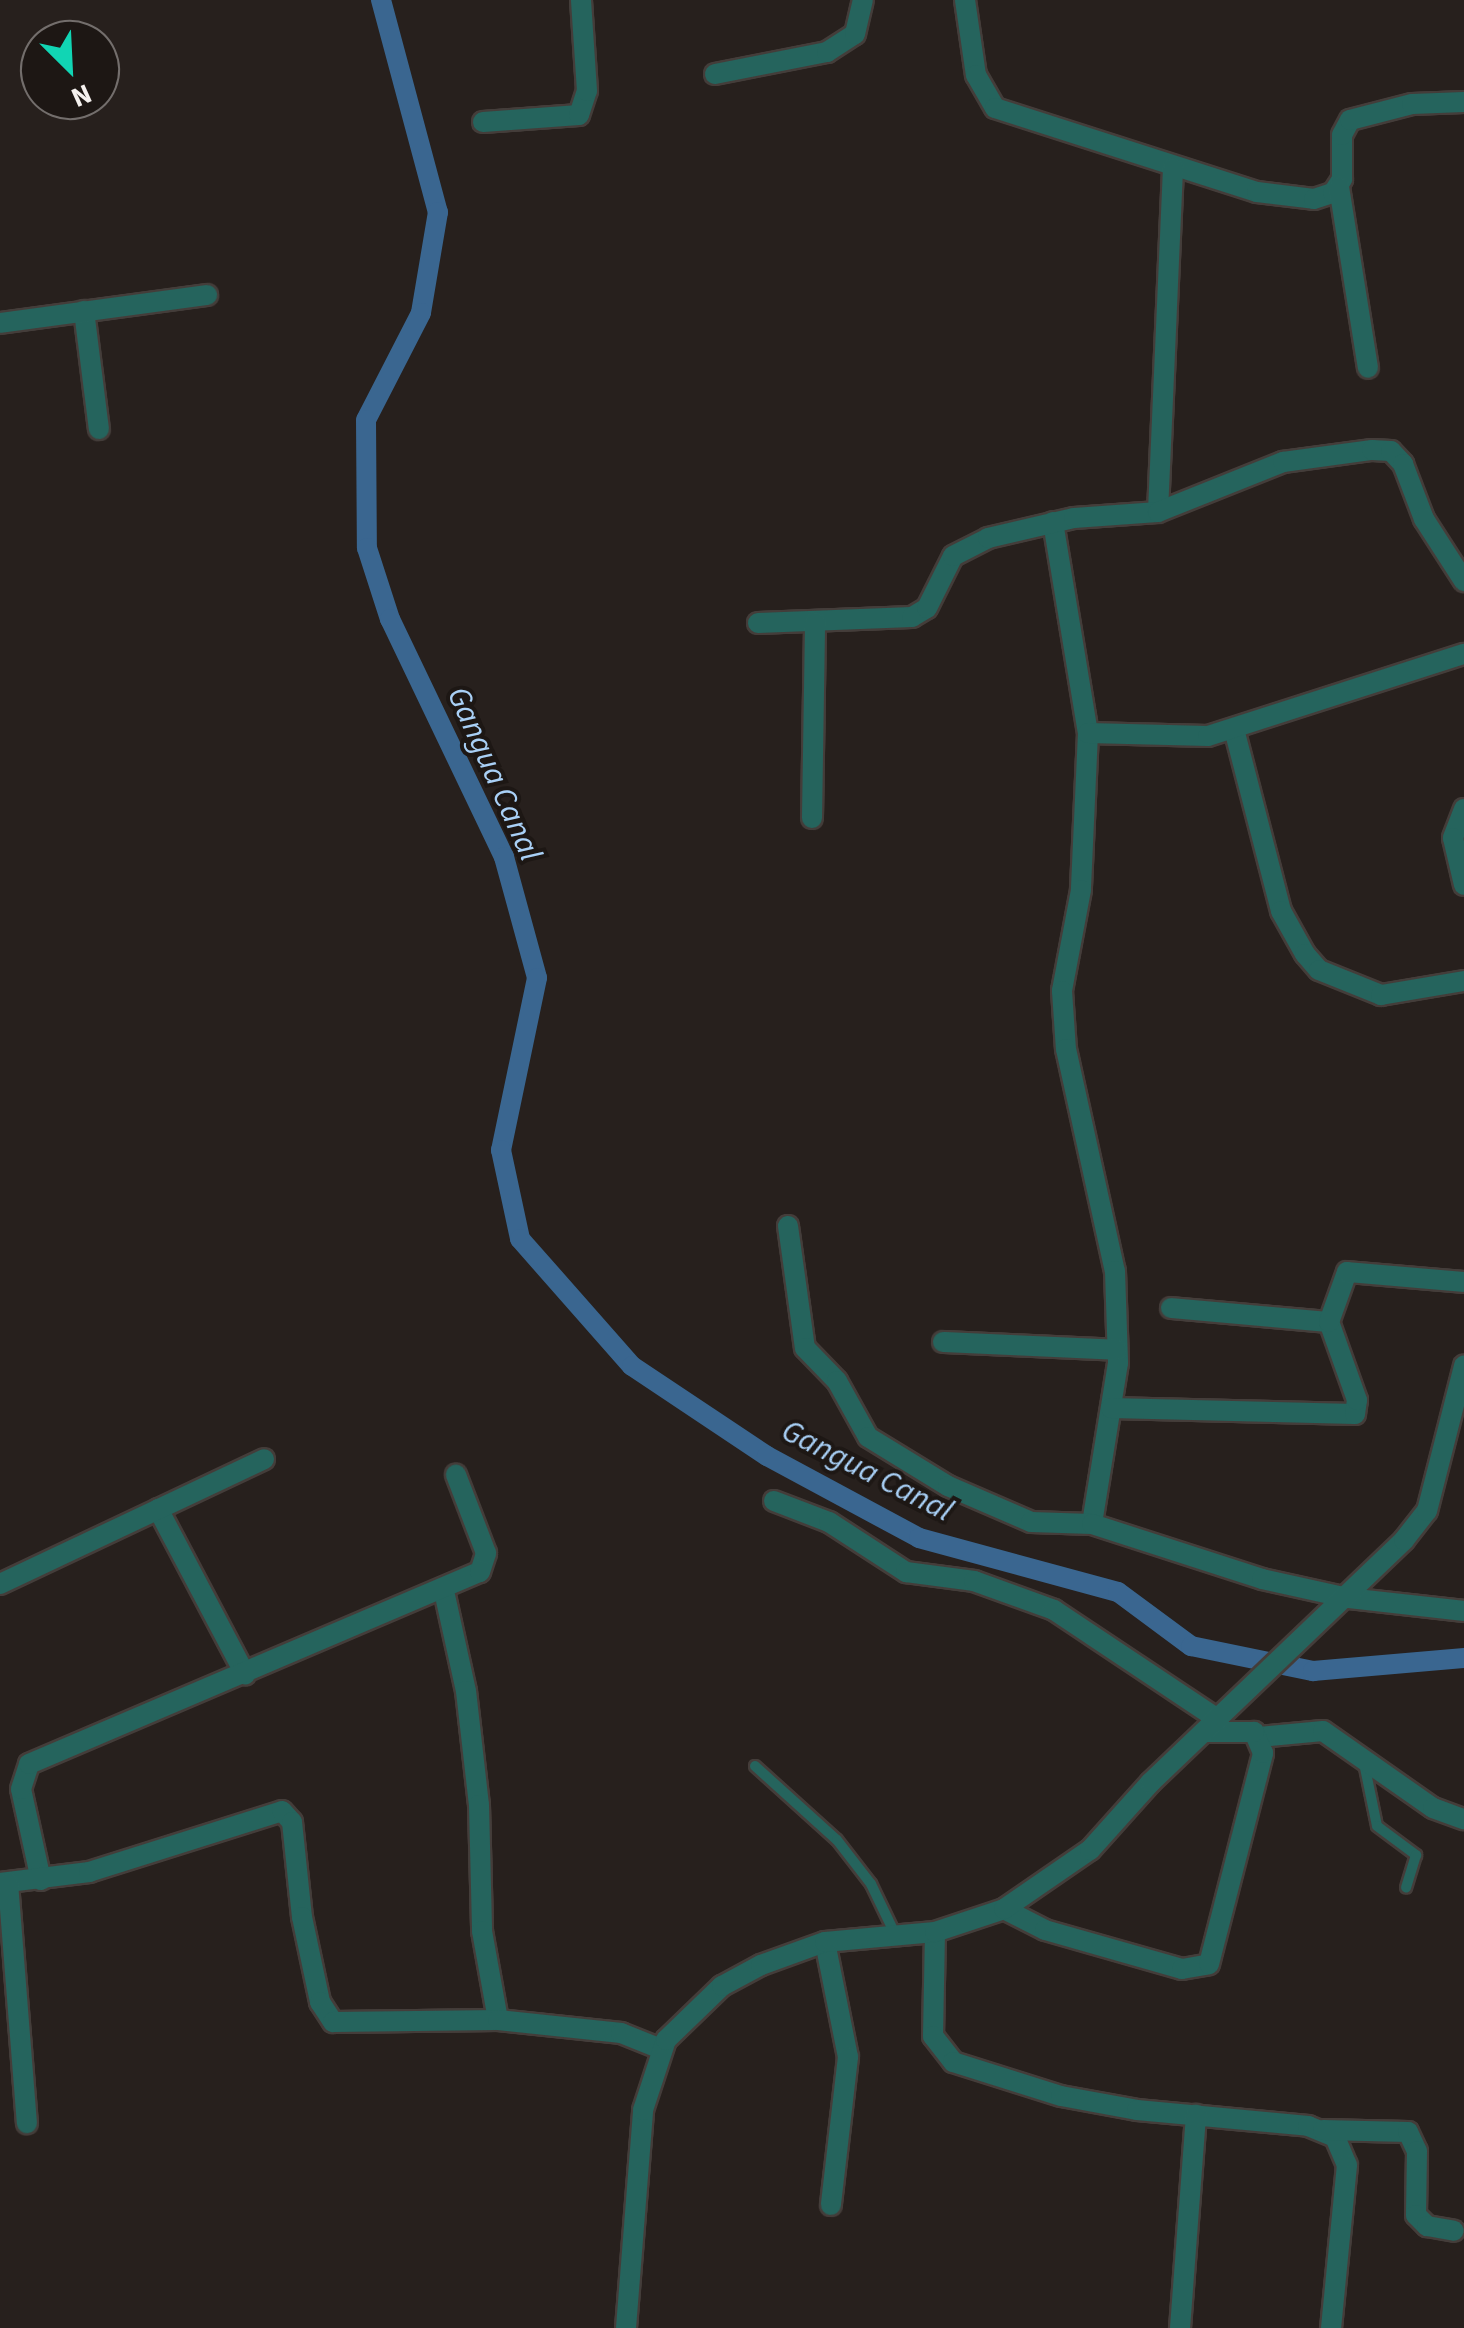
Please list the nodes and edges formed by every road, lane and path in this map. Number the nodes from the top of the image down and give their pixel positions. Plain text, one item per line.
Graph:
1 (581, 0) edge
2 (863, 0) edge
3 (965, 0) edge
4 (715, 74) dead end
5 (1464, 102) edge
6 (483, 122) dead end
7 (1173, 168) junction
8 (1338, 187) junction
9 (207, 294) dead end
10 (84, 311) junction
11 (0, 323) edge
12 (1368, 368) dead end
13 (99, 429) dead end
14 (1158, 512) junction
15 (1053, 522) junction
16 (1464, 581) edge
17 (815, 622) junction
18 (758, 623) dead end
19 (1464, 654) edge
20 (1234, 729) junction
21 (1088, 733) junction
22 (1464, 809) edge
23 (812, 818) dead end
24 (1464, 885) edge
25 (1464, 981) edge
26 (788, 1226) dead end
27 (1464, 1282) edge
28 (1171, 1308) dead end
29 (1329, 1322) junction
30 (943, 1342) dead end
31 (1117, 1350) junction
32 (1464, 1366) edge
33 (1110, 1408) junction
34 (264, 1459) dead end
35 (456, 1475) dead end
36 (774, 1501) dead end
37 (158, 1509) junction
38 (1092, 1524) junction
39 (0, 1584) edge
40 (444, 1591) junction
41 (1348, 1598) junction
42 (1464, 1611) edge
43 (246, 1674) junction
44 (1217, 1721) junction
45 (1260, 1737) junction
46 (1364, 1758) junction
47 (755, 1766) dead end
48 (1464, 1820) edge
49 (41, 1880) junction
50 (4, 1883) edge
51 (1406, 1888) dead end
52 (1004, 1909) junction
53 (935, 1932) junction
54 (897, 1937) junction
55 (826, 1942) junction
56 (9, 2016) edge
57 (498, 2020) junction
58 (661, 2048) junction
59 (1196, 2115) junction
60 (27, 2123) dead end
61 (1324, 2130) junction
62 (831, 2205) dead end
63 (1454, 2232) dead end
64 (626, 2328) edge
65 (1180, 2328) edge
66 (1331, 2328) edge

1 - 6 street
2 - 4 street
3 - 7 street
5 - 8 street
7 - 8 street
7 - 14 street
8 - 12 street
9 - 10 street
10 - 11 street
10 - 13 street
14 - 15 street
14 - 16 street
15 - 17 street
15 - 21 street
17 - 18 street
17 - 23 street
19 - 20 street
20 - 21 street
20 - 25 street
21 - 31 street
22 - 24 street
26 - 38 street
27 - 29 street
28 - 29 street
29 - 33 street
30 - 31 street
31 - 33 street
32 - 41 street
33 - 38 street
34 - 37 street
35 - 40 street
36 - 44 street
37 - 39 street
37 - 43 street
38 - 41 street
40 - 43 street
40 - 57 street
41 - 42 street
41 - 44 street
43 - 49 street
44 - 45 street
44 - 52 street
45 - 46 street
45 - 52 street
46 - 48 street
46 - 51 lane
47 - 54 lane
49 - 50 street
49 - 57 street
50 - 56 street
52 - 53 street
53 - 54 street
53 - 59 street
54 - 55 street
55 - 58 street
55 - 62 street
56 - 60 street
57 - 58 street
58 - 64 street
59 - 61 street
59 - 65 street
61 - 63 street
61 - 66 street

